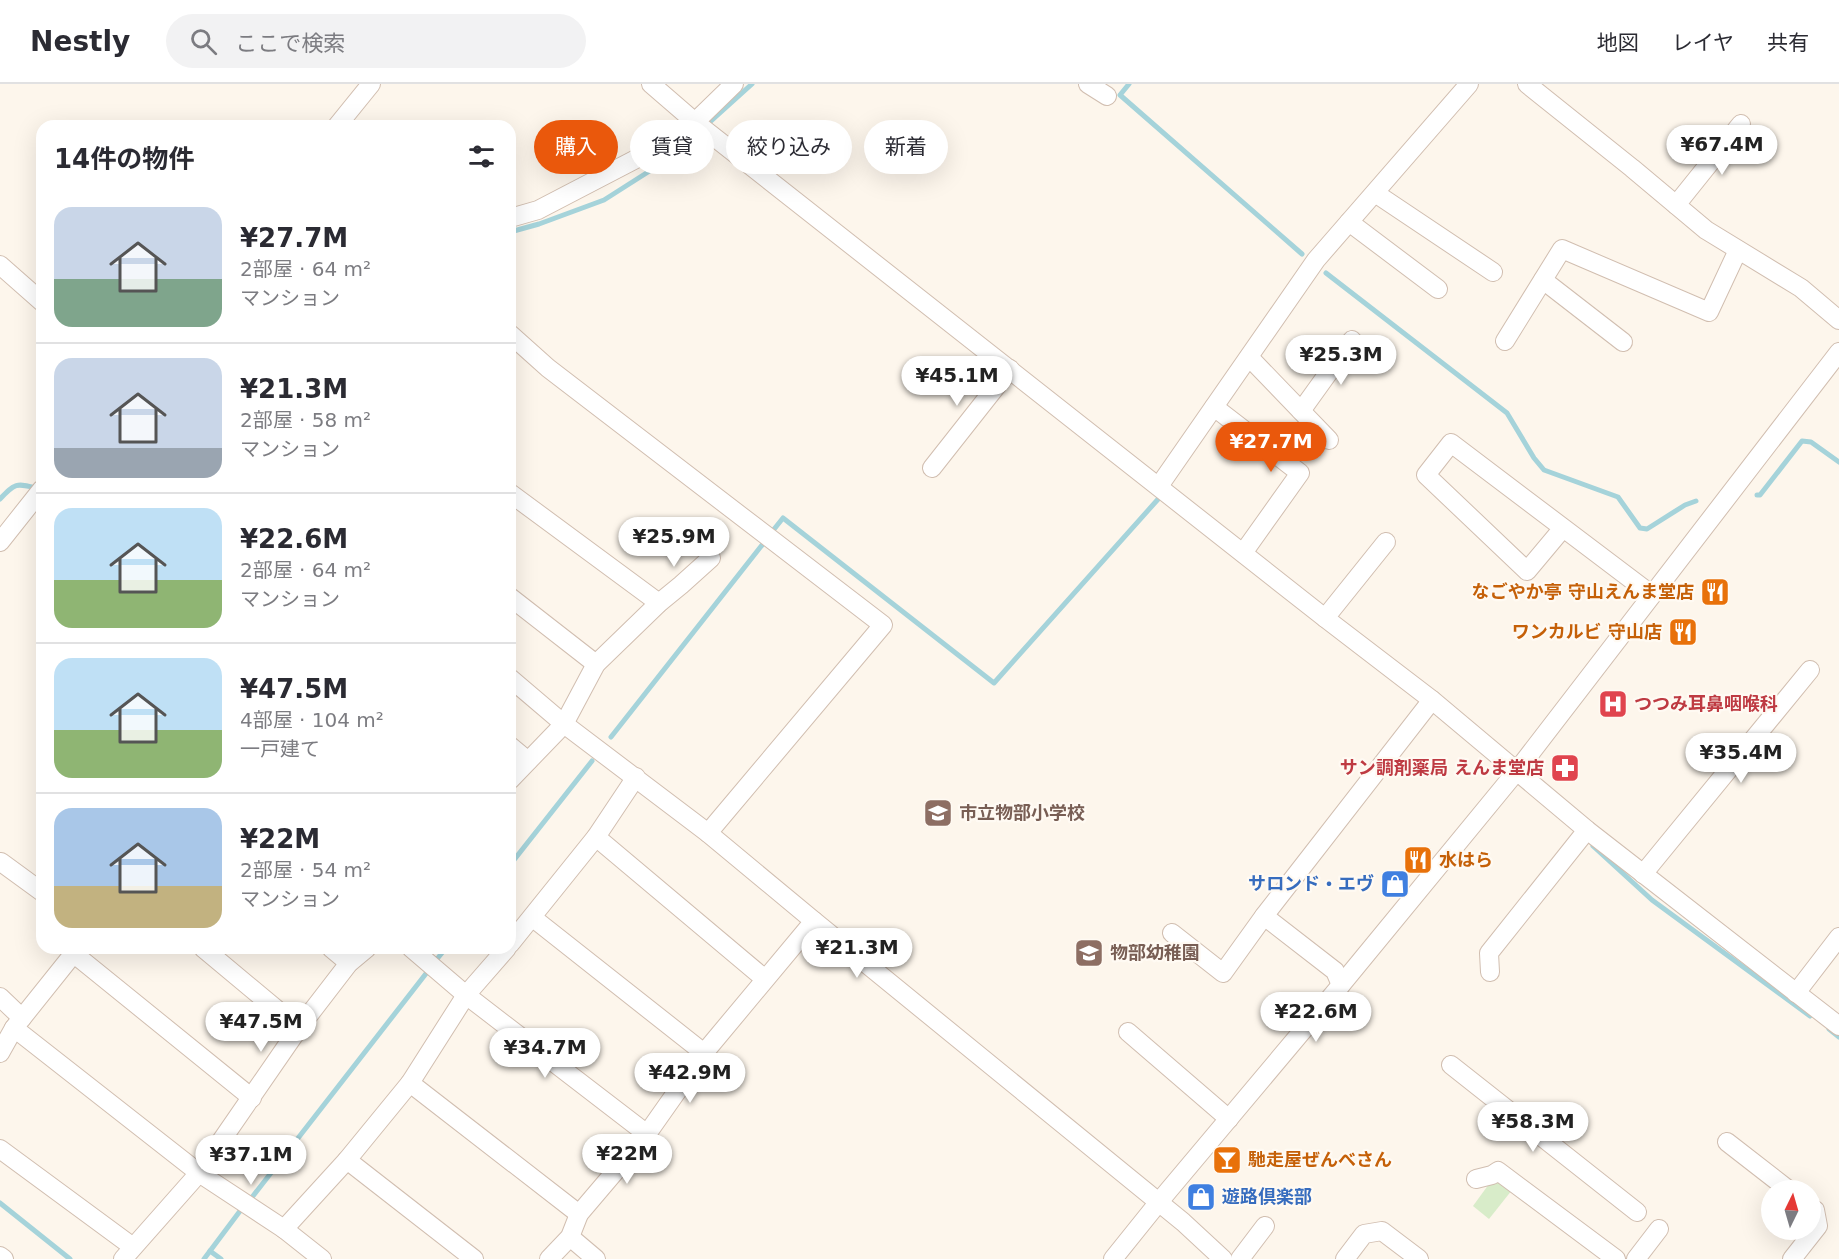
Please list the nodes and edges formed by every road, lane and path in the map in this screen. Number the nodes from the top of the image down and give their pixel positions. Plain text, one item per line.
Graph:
1 (371, 84) edge
2 (651, 84) edge
3 (734, 84) edge
4 (1088, 84) edge
5 (1469, 84) edge
6 (1527, 84) edge
7 (1107, 96) dead end
8 (342, 120) edge
9 (693, 120) edge
10 (697, 120) edge
11 (1741, 124) dead end
12 (714, 137) edge
13 (630, 162) edge
14 (1375, 193) junction
15 (1676, 205) junction
16 (516, 216) edge
17 (1349, 222) junction
18 (1738, 250) junction
19 (0, 265) edge
20 (1493, 272) dead end
21 (1543, 280) junction
22 (1437, 289) dead end
23 (36, 297) edge
24 (1839, 320) edge
25 (516, 339) edge
26 (1352, 340) dead end
27 (1505, 341) dead end
28 (1623, 342) dead end
29 (1839, 352) edge
30 (1249, 357) junction
31 (1010, 369) junction
32 (1214, 407) junction
33 (1301, 411) junction
34 (1329, 440) dead end
35 (932, 468) dead end
36 (1159, 486) junction
37 (36, 497) edge
38 (516, 497) edge
39 (1563, 528) junction
40 (0, 542) edge
41 (1386, 542) dead end
42 (1242, 553) junction
43 (711, 558) dead end
44 (1652, 595) junction
45 (516, 602) edge
46 (659, 603) junction
47 (1325, 618) junction
48 (596, 664) junction
49 (1810, 670) dead end
50 (516, 683) edge
51 (1428, 705) junction
52 (564, 724) junction
53 (516, 751) edge
54 (528, 760) junction
55 (1516, 772) junction
56 (516, 773) edge
57 (636, 777) junction
58 (1587, 830) junction
59 (708, 833) junction
60 (596, 837) junction
61 (1, 862) edge
62 (1643, 874) junction
63 (36, 888) edge
64 (1264, 916) junction
65 (533, 918) junction
66 (814, 921) junction
67 (1172, 933) dead end
68 (516, 937) edge
69 (1839, 937) edge
70 (73, 954) edge
71 (81, 954) edge
72 (210, 954) edge
73 (338, 954) edge
74 (360, 954) edge
75 (418, 954) edge
76 (502, 954) edge
77 (349, 963) junction
78 (1490, 972) dead end
79 (765, 979) junction
80 (1341, 985) junction
81 (1796, 993) junction
82 (466, 995) junction
83 (0, 997) edge
84 (18, 1023) junction
85 (1839, 1026) edge
86 (299, 1028) junction
87 (1128, 1032) dead end
88 (0, 1053) edge
89 (704, 1053) junction
90 (1451, 1065) dead end
91 (410, 1083) junction
92 (252, 1098) junction
93 (1229, 1119) junction
94 (646, 1134) junction
95 (1727, 1142) dead end
96 (0, 1149) edge
97 (347, 1160) junction
98 (199, 1173) junction
99 (1476, 1179) dead end
100 (1776, 1180) edge
101 (1158, 1203) junction
102 (1637, 1212) dead end
103 (579, 1214) junction
104 (1265, 1226) dead end
105 (284, 1229) junction
106 (1659, 1229) dead end
107 (570, 1237) junction
108 (1807, 1240) edge
109 (128, 1253) edge
110 (0, 1256) edge
111 (4, 1259) edge
112 (322, 1259) edge
113 (474, 1259) edge
114 (549, 1259) edge
115 (596, 1259) edge
116 (1113, 1259) edge
117 (1223, 1259) edge
118 (1240, 1259) edge
119 (1345, 1259) edge
120 (1419, 1259) edge
121 (1616, 1259) edge
122 (1636, 1259) edge
123 (1792, 1259) edge

1 - 8 street
2 - 9 street
3 - 10 street
4 - 7 street
5 - 14 street
6 - 15 street
11 - 15 street
12 - 31 street
13 - 16 street
14 - 17 street
14 - 20 street
15 - 18 street
17 - 22 street
17 - 30 street
18 - 21 street
18 - 24 street
19 - 23 street
21 - 27 street
21 - 28 street
25 - 59 street
26 - 33 street
29 - 44 street
30 - 32 street
30 - 33 street
31 - 35 street
31 - 36 street
32 - 36 street
32 - 42 street
33 - 34 street
36 - 42 street
37 - 40 street
38 - 46 street
39 - 39 street
39 - 44 street
41 - 47 street
42 - 47 street
43 - 46 street
44 - 55 street
45 - 48 street
46 - 48 street
47 - 51 street
48 - 52 street
49 - 62 street
50 - 52 street
51 - 55 street
51 - 64 street
52 - 54 street
52 - 57 street
53 - 54 street
54 - 56 street
55 - 58 street
55 - 80 street
57 - 59 street
57 - 60 street
58 - 62 street
58 - 78 street
59 - 66 street
60 - 65 street
60 - 79 street
61 - 63 street
62 - 81 street
64 - 67 street
64 - 80 street
65 - 68 street
65 - 89 street
66 - 79 street
66 - 101 street
69 - 81 street
70 - 84 street
71 - 92 street
72 - 86 street
73 - 77 street
74 - 77 street
75 - 82 street
76 - 82 street
77 - 86 street
79 - 89 street
80 - 93 street
81 - 85 street
82 - 91 street
82 - 94 street
83 - 84 street
84 - 88 street
84 - 98 street
86 - 92 street
87 - 93 street
89 - 94 street
90 - 102 street
91 - 97 street
91 - 103 street
92 - 98 street
93 - 101 street
94 - 103 street
95 - 100 street
96 - 109 street
97 - 105 street
97 - 113 street
98 - 105 street
98 - 109 street
99 - 121 street
101 - 116 street
101 - 117 street
103 - 107 street
104 - 118 street
105 - 112 street
106 - 122 street
107 - 114 street
107 - 115 street
108 - 123 street
110 - 111 street
119 - 120 street

